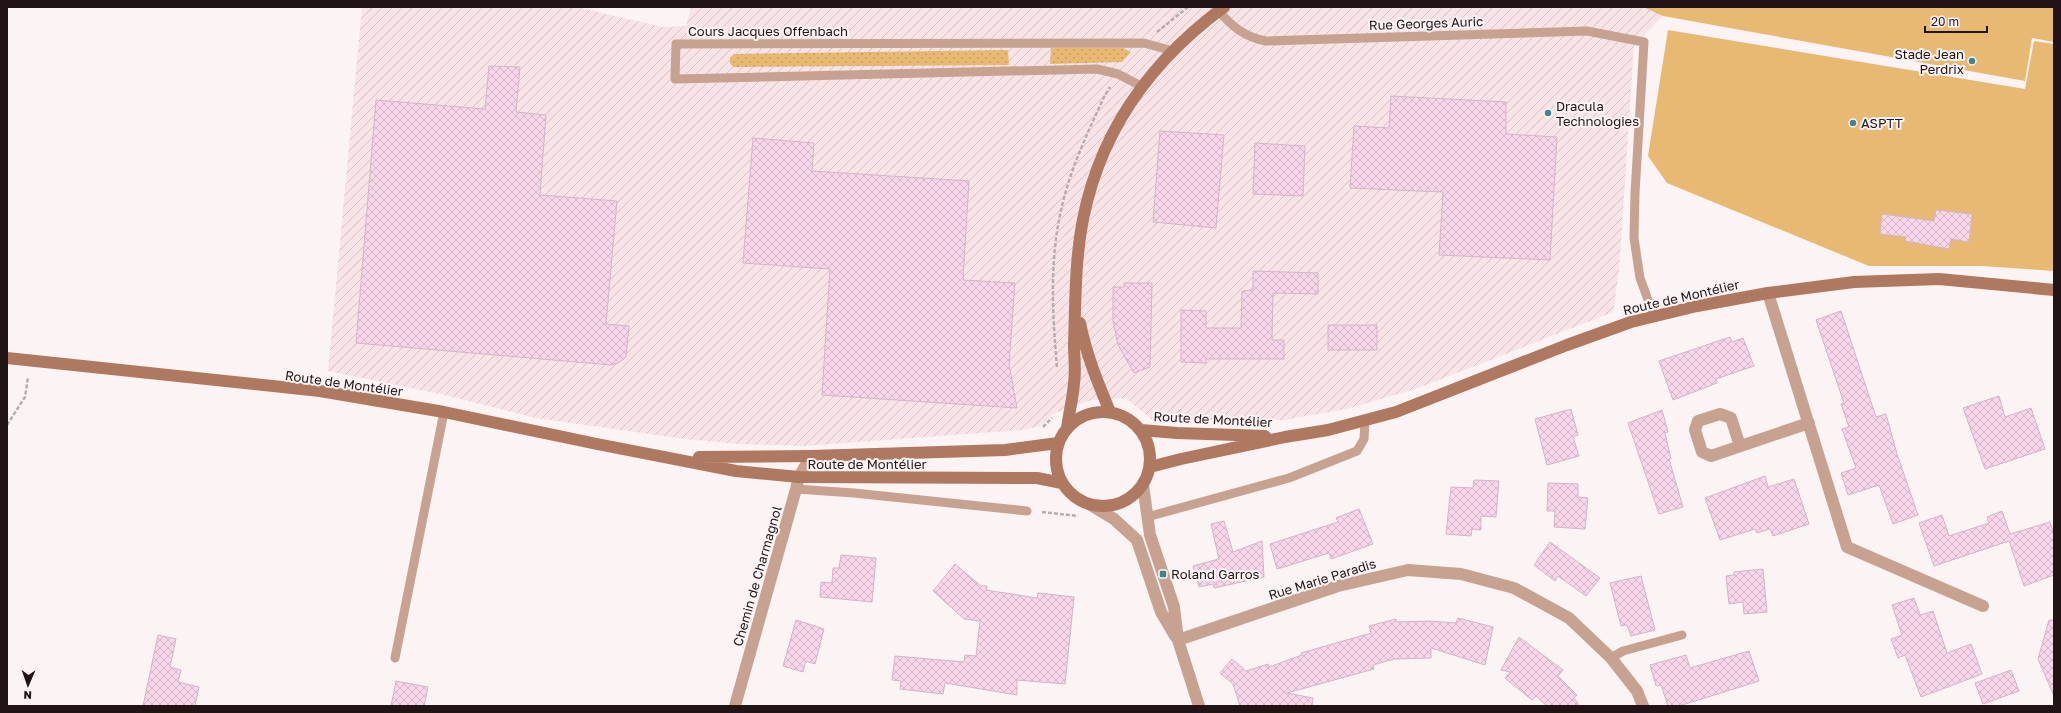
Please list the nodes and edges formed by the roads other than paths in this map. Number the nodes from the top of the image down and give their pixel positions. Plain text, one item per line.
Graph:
1 (1221, 9) edge
2 (1173, 50) junction
3 (1141, 86) junction
4 (2054, 290) edge
5 (1768, 293) junction
6 (1076, 305) junction
7 (1654, 316) junction
8 (7, 358) edge
9 (444, 412) junction
10 (1110, 412) junction
11 (1365, 421) junction
12 (1809, 423) junction
13 (1067, 428) junction
14 (1141, 430) junction
15 (1285, 437) junction
16 (1058, 443) junction
17 (1740, 446) dead end
18 (811, 456) junction
19 (673, 458) junction
20 (1150, 467) junction
21 (799, 477) junction
22 (1062, 483) junction
23 (1143, 485) junction
24 (796, 489) junction
25 (1091, 505) junction
26 (1027, 511) dead end
27 (1147, 517) junction
28 (1983, 606) dead end
29 (1682, 635) dead end
30 (1178, 640) junction
31 (395, 658) dead end
32 (1611, 658) junction
33 (735, 706) edge
34 (1200, 706) edge
35 (1643, 706) edge

1 - 2 main road
1 - 7 lane, Rue Georges Auric
2 - 3 main road
2 - 3 lane, Cours Jacques Offenbach
3 - 6 main road
4 - 5 main road, Route de Montélier
5 - 7 main road, Route de Montélier
5 - 12 street
6 - 10 main road
6 - 13 main road
7 - 11 main road, Route de Montélier
8 - 9 main road, Route de Montélier
9 - 19 main road, Route de Montélier
9 - 31 lane
10 - 13 main road, Route de Montélier
10 - 14 main road, Route de Montélier
11 - 15 main road, Route de Montélier
11 - 27 lane
12 - 17 street
12 - 28 street
13 - 16 main road, Route de Montélier
14 - 15 main road, Route de Montélier
14 - 20 main road, Route de Montélier
15 - 20 main road, Route de Montélier
16 - 18 main road, Route de Montélier
16 - 22 main road, Route de Montélier
18 - 19 main road, Route de Montélier
18 - 21 street, Chemin de Charmagnol
19 - 21 main road, Route de Montélier
20 - 23 main road, Route de Montélier
21 - 22 main road, Route de Montélier
21 - 24 street, Chemin de Charmagnol
22 - 25 main road, Route de Montélier
23 - 25 main road, Route de Montélier
23 - 27 street
24 - 26 lane
24 - 33 street, Chemin de Charmagnol
25 - 30 street
27 - 30 street
29 - 32 lane
30 - 32 street, Rue Marie Paradis
30 - 34 street
32 - 35 street, Rue Marie Paradis

